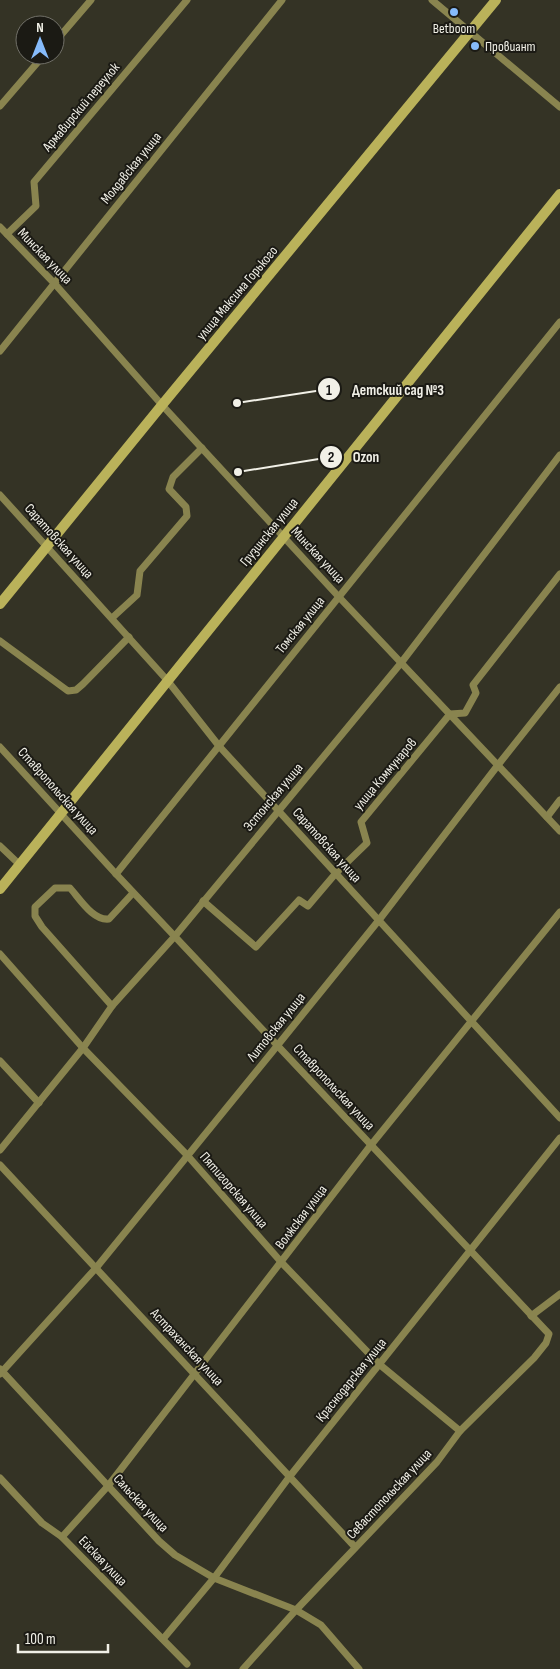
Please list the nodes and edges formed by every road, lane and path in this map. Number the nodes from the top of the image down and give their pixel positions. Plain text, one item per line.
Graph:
1 (91, 0) edge
2 (187, 0) edge
3 (282, 0) edge
4 (432, 0) edge
5 (496, 0) edge
6 (65, 30) edge
7 (471, 31) junction
8 (35, 65) edge
9 (0, 106) edge
10 (560, 107) edge
11 (560, 194) edge
12 (0, 227) edge
13 (7, 234) junction
14 (54, 283) junction
15 (560, 322) edge
16 (0, 351) edge
17 (162, 406) junction
18 (202, 448) junction
19 (560, 455) edge
20 (0, 495) edge
21 (283, 536) junction
22 (47, 547) junction
23 (560, 574) edge
24 (338, 596) junction
25 (0, 604) edge
26 (112, 618) junction
27 (129, 637) junction
28 (0, 641) edge
29 (401, 663) junction
30 (167, 680) junction
31 (560, 687) edge
32 (450, 714) junction
33 (219, 746) junction
34 (0, 747) edge
35 (498, 765) junction
36 (560, 800) edge
37 (278, 810) junction
38 (61, 813) junction
39 (546, 817) junction
40 (560, 831) edge
41 (0, 846) edge
42 (20, 865) junction
43 (116, 874) junction
44 (336, 874) junction
45 (0, 889) edge
46 (133, 893) junction
47 (203, 901) junction
48 (560, 912) edge
49 (379, 920) junction
50 (174, 936) junction
51 (0, 954) edge
52 (112, 1006) junction
53 (472, 1022) junction
54 (277, 1046) junction
55 (83, 1048) junction
56 (0, 1061) edge
57 (38, 1103) junction
58 (560, 1118) edge
59 (560, 1138) edge
60 (371, 1145) junction
61 (0, 1150) edge
62 (187, 1155) junction
63 (0, 1165) edge
64 (470, 1250) junction
65 (282, 1263) junction
66 (96, 1268) junction
67 (560, 1294) edge
68 (531, 1316) junction
69 (548, 1334) joint
70 (380, 1364) junction
71 (1, 1371) edge
72 (194, 1374) junction
73 (460, 1431) junction
74 (290, 1476) junction
75 (0, 1478) edge
76 (108, 1486) junction
77 (62, 1537) junction
78 (356, 1547) junction
79 (214, 1578) junction
80 (296, 1610) junction
81 (163, 1639) junction
82 (187, 1664) dead end
83 (243, 1669) edge
84 (359, 1669) edge

1 - 6 street
2 - 13 street, Армавирский переулок
3 - 14 street, Молдавская улица
4 - 7 street
5 - 7 main road, улица Максима Горького
7 - 10 street
7 - 17 main road, улица Максима Горького
8 - 9 street
11 - 21 main road, Грузинская улица
12 - 13 street, Минская улица
13 - 14 street, Минская улица
14 - 16 street, Молдавская улица
14 - 17 street, Минская улица
15 - 24 street, Томская улица
17 - 18 street, Минская улица
17 - 22 main road, улица Максима Горького
18 - 21 street, Минская улица
18 - 26 street
19 - 29 street, Эстонская улица
20 - 22 street, Саратовская улица
21 - 24 street, Минская улица
21 - 30 main road, Грузинская улица
22 - 25 main road, улица Максима Горького
22 - 26 street, Саратовская улица
23 - 32 street, улица Коммунаров
24 - 29 street, Минская улица
24 - 33 street, Томская улица
26 - 27 street, Саратовская улица
27 - 28 street
27 - 30 street, Саратовская улица
29 - 32 street, Минская улица
29 - 37 street, Эстонская улица
30 - 33 street, Саратовская улица
30 - 38 main road, Грузинская улица
31 - 35 street, Литовская улица
32 - 35 street, Минская улица
32 - 44 street, улица Коммунаров
33 - 37 street, Саратовская улица
33 - 43 street, Томская улица
34 - 38 street, Ставропольская улица
35 - 39 street, Минская улица
35 - 49 street, Литовская улица
36 - 39 street
37 - 44 street, Саратовская улица
37 - 47 street, Эстонская улица
38 - 42 main road, Грузинская улица
38 - 43 street, Ставропольская улица
39 - 40 street, Минская улица
41 - 42 street
42 - 45 main road, Грузинская улица
43 - 46 street, Ставропольская улица
44 - 47 street, улица Коммунаров
44 - 49 street, Саратовская улица
46 - 50 street, Ставропольская улица
46 - 52 street
47 - 50 street, Эстонская улица
48 - 53 street, Волжская улица
49 - 53 street, Саратовская улица
49 - 54 street, Литовская улица
50 - 52 street, Эстонская улица
50 - 54 street, Ставропольская улица
51 - 55 street, Пятигорская улица
52 - 55 street, Эстонская улица
53 - 58 street, Саратовская улица
53 - 60 street, Волжская улица
54 - 60 street, Ставропольская улица
54 - 62 street, Литовская улица
55 - 57 street, Эстонская улица
55 - 62 street, Пятигорская улица
56 - 57 street
57 - 61 street, Эстонская улица
59 - 64 street, Краснодарская улица
60 - 64 street, Ставропольская улица
60 - 65 street, Волжская улица
62 - 65 street, Пятигорская улица
62 - 66 street, Литовская улица
63 - 66 street, Астраханская улица
64 - 68 street, Ставропольская улица
64 - 70 street, Краснодарская улица
65 - 70 street, Пятигорская улица
65 - 72 street, Волжская улица
66 - 71 street, Литовская улица
66 - 72 street, Астраханская улица
67 - 68 street
68 - 69 street, Ставропольская улица
69 - 73 street, Севастопольская улица
70 - 73 street, Пятигорская улица
70 - 74 street, Краснодарская улица
71 - 76 street, Сальская улица
72 - 74 street, Астраханская улица
72 - 76 street, Волжская улица
73 - 78 street, Севастопольская улица
74 - 78 street, Астраханская улица
74 - 79 street, Краснодарская улица
75 - 77 street, Ейская улица
76 - 77 street, Волжская улица
76 - 79 street, Сальская улица
77 - 81 street, Ейская улица
78 - 80 street, Севастопольская улица
79 - 80 street, Сальская улица
79 - 81 street, Краснодарская улица
80 - 83 street, Севастопольская улица
80 - 84 street, Сальская улица
81 - 82 street, Ейская улица

